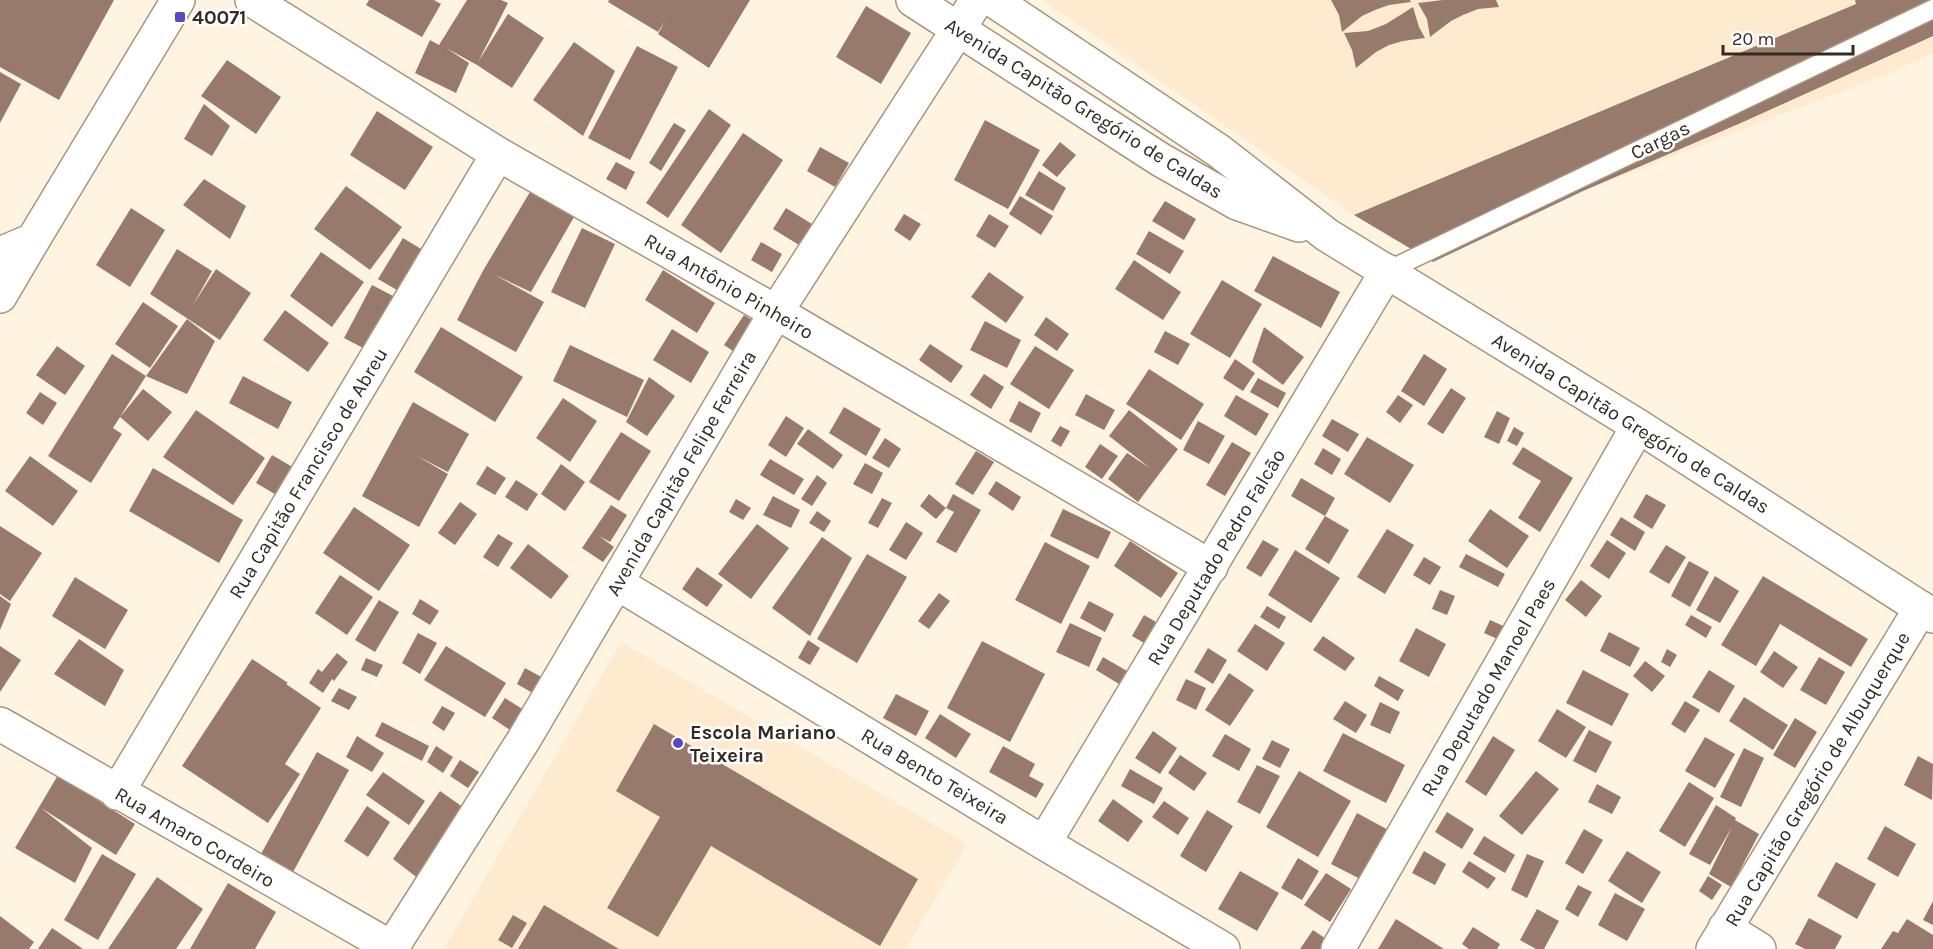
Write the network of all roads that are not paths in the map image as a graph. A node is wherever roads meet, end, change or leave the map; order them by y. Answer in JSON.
{"nodes":[{"id":1,"x":178,"y":0,"type":"edge"},
{"id":2,"x":252,"y":0,"type":"edge"},
{"id":3,"x":913,"y":0,"type":"edge"},
{"id":4,"x":976,"y":0,"type":"edge"},
{"id":5,"x":993,"y":0,"type":"edge"},
{"id":6,"x":1933,"y":9,"type":"edge"},
{"id":7,"x":958,"y":29,"type":"junction"},
{"id":8,"x":498,"y":154,"type":"junction"},
{"id":9,"x":1327,"y":235,"type":"junction"},
{"id":10,"x":33,"y":240,"type":"junction"},
{"id":11,"x":0,"y":254,"type":"edge"},
{"id":12,"x":1387,"y":271,"type":"junction"},
{"id":13,"x":0,"y":296,"type":"edge"},
{"id":14,"x":776,"y":312,"type":"junction"},
{"id":15,"x":1638,"y":426,"type":"junction"},
{"id":16,"x":1211,"y":567,"type":"junction"},
{"id":17,"x":617,"y":583,"type":"junction"},
{"id":18,"x":1927,"y":612,"type":"edge"},
{"id":19,"x":0,"y":724,"type":"edge"},
{"id":20,"x":117,"y":793,"type":"junction"},
{"id":21,"x":1044,"y":843,"type":"junction"},
{"id":22,"x":1719,"y":939,"type":"edge"},
{"id":23,"x":391,"y":948,"type":"edge"},
{"id":24,"x":1223,"y":949,"type":"edge"},
{"id":25,"x":1338,"y":949,"type":"edge"},
{"id":26,"x":1759,"y":949,"type":"edge"}],
"edges":[{"from":1,"to":10,"type":"street"},
{"from":2,"to":8,"type":"street","name":"Rua Antônio Pinheiro"},
{"from":3,"to":7,"type":"street","name":"Avenida Capitão Gregório de Caldas"},
{"from":4,"to":7,"type":"street","name":"Avenida Capitão Felipe Ferreira"},
{"from":5,"to":9,"type":"street","name":"Avenida Capitão Gregório de Caldas"},
{"from":6,"to":12,"type":"lane","name":"Cargas"},
{"from":7,"to":9,"type":"street","name":"Avenida Capitão Gregório de Caldas"},
{"from":7,"to":14,"type":"street","name":"Avenida Capitão Felipe Ferreira"},
{"from":8,"to":14,"type":"street","name":"Rua Antônio Pinheiro"},
{"from":8,"to":20,"type":"street","name":"Rua Capitão Francisco de Abreu"},
{"from":9,"to":12,"type":"street","name":"Avenida Capitão Gregório de Caldas"},
{"from":10,"to":11,"type":"street"},
{"from":10,"to":13,"type":"street"},
{"from":12,"to":15,"type":"street","name":"Avenida Capitão Gregório de Caldas"},
{"from":12,"to":16,"type":"street","name":"Rua Deputado Pedro Falcão"},
{"from":14,"to":16,"type":"street","name":"Rua Antônio Pinheiro"},
{"from":14,"to":17,"type":"street","name":"Avenida Capitão Felipe Ferreira"},
{"from":15,"to":18,"type":"street","name":"Avenida Capitão Gregório de Caldas"},
{"from":15,"to":25,"type":"street","name":"Rua Deputado Manoel Paes"},
{"from":16,"to":21,"type":"street","name":"Rua Deputado Pedro Falcão"},
{"from":17,"to":21,"type":"street","name":"Rua Bento Teixeira"},
{"from":17,"to":23,"type":"street","name":"Avenida Capitão Felipe Ferreira"},
{"from":18,"to":22,"type":"street","name":"Rua Capitão Gregório de Albuquerque"},
{"from":19,"to":20,"type":"street","name":"Rua Amaro Cordeiro"},
{"from":20,"to":23,"type":"street","name":"Rua Amaro Cordeiro"},
{"from":21,"to":24,"type":"street","name":"Rua Bento Teixeira"},
{"from":22,"to":26,"type":"street"}]}
